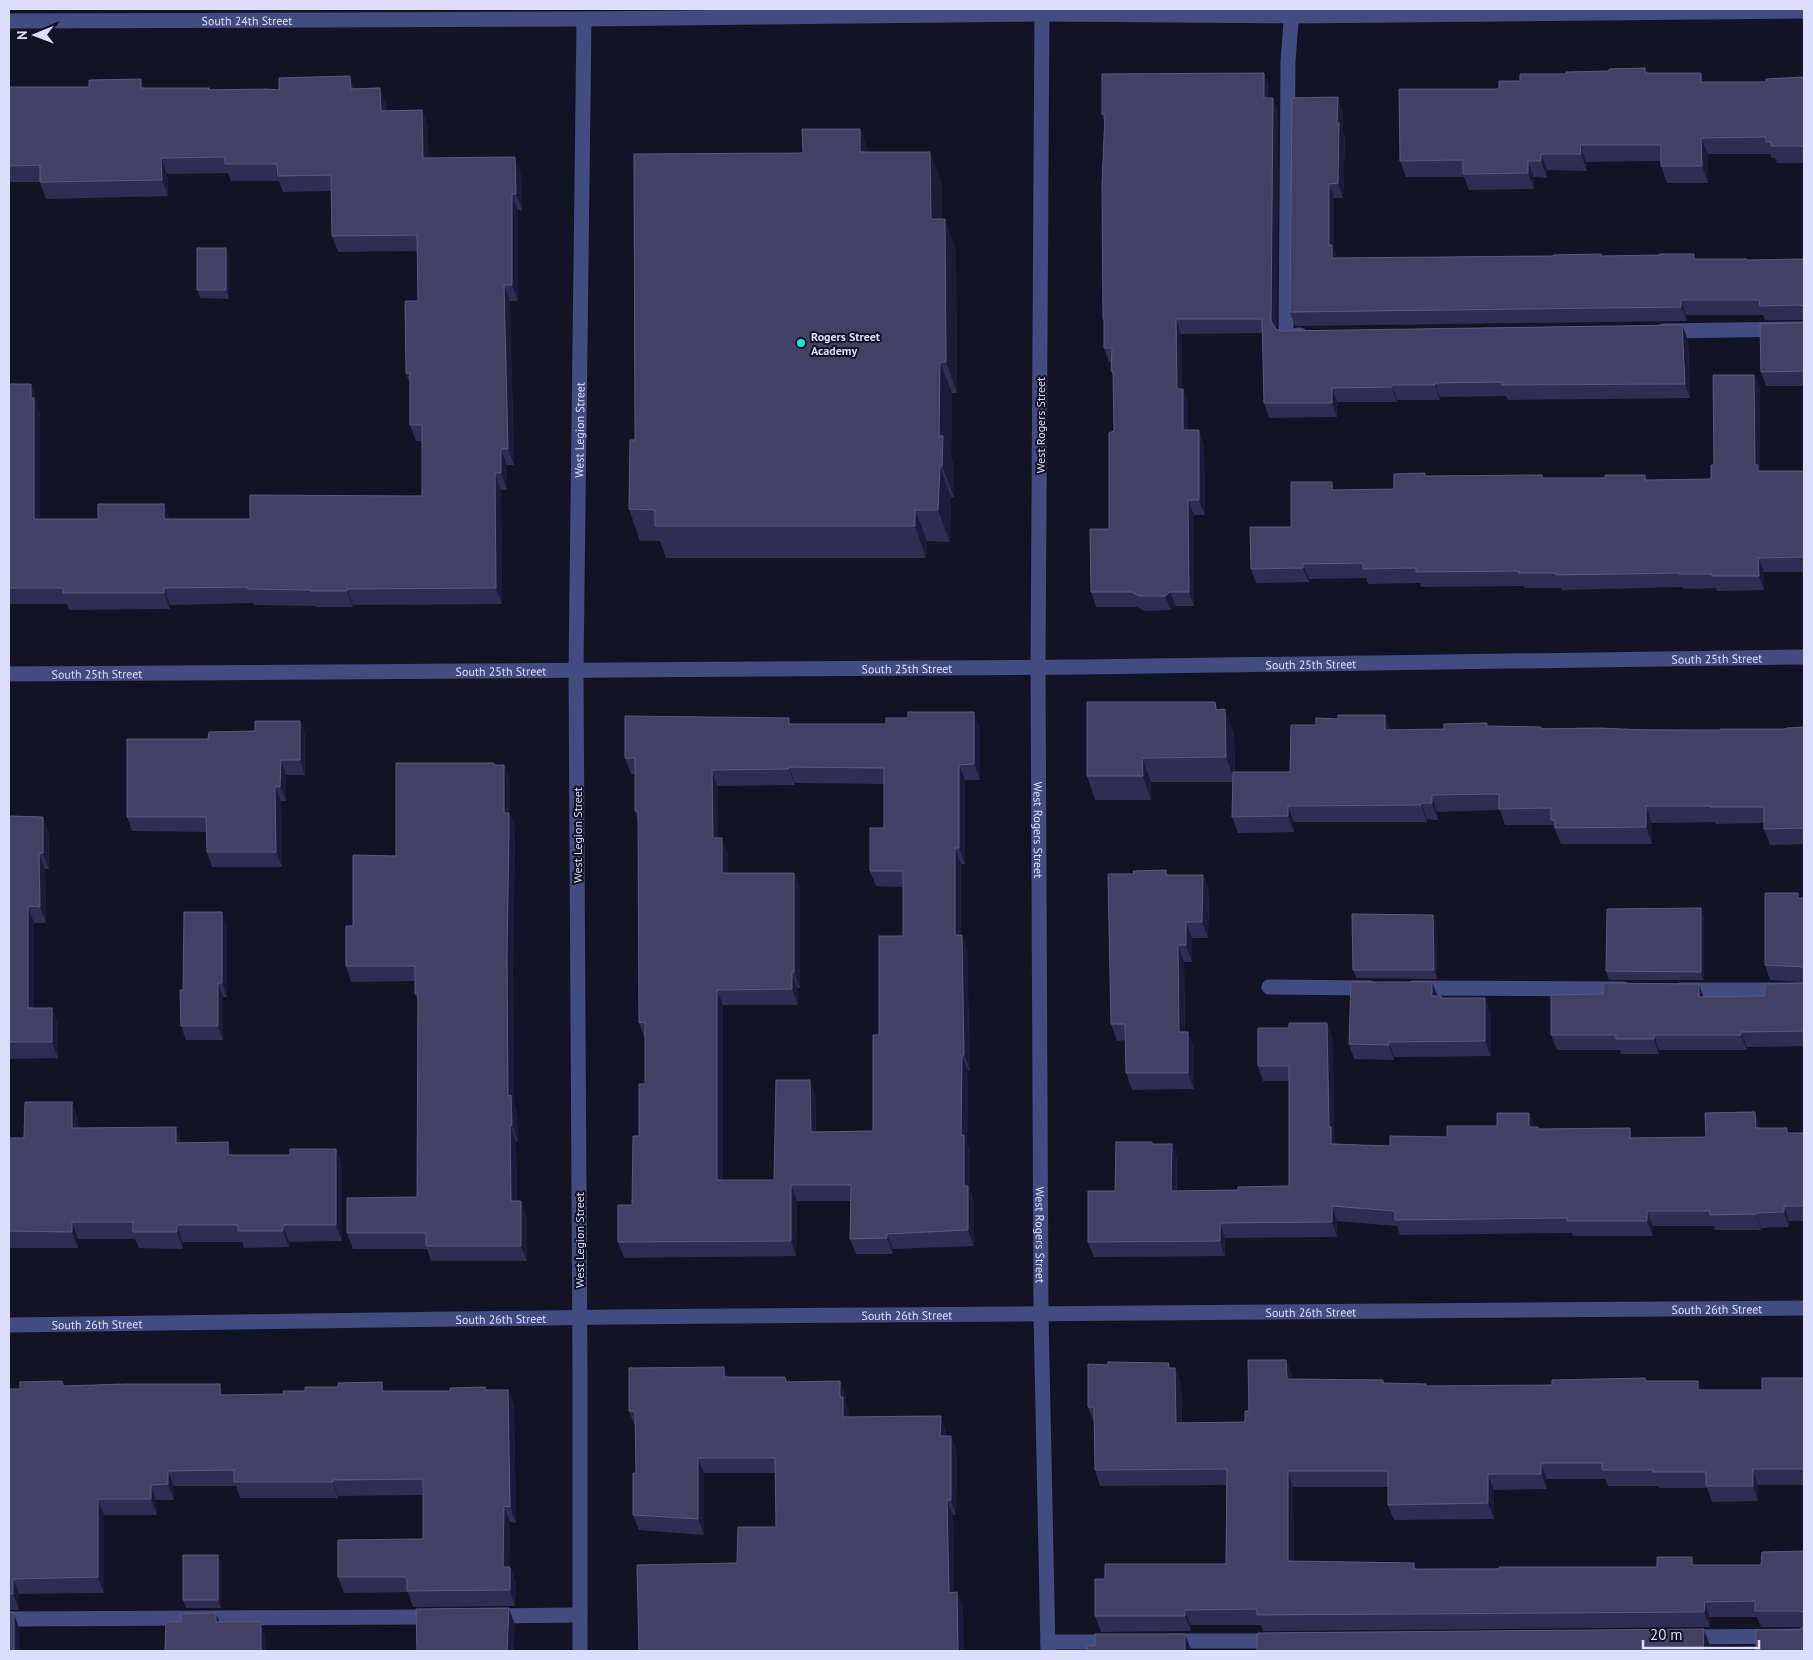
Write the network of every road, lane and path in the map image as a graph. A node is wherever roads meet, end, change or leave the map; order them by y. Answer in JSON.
{"nodes":[{"id":1,"x":1042,"y":11,"type":"edge"},
{"id":2,"x":1533,"y":11,"type":"edge"},
{"id":3,"x":1804,"y":11,"type":"edge"},
{"id":4,"x":1292,"y":12,"type":"edge"},
{"id":5,"x":766,"y":13,"type":"edge"},
{"id":6,"x":584,"y":19,"type":"junction"},
{"id":7,"x":9,"y":21,"type":"edge"},
{"id":8,"x":1804,"y":329,"type":"edge"},
{"id":9,"x":1645,"y":331,"type":"edge"},
{"id":10,"x":1316,"y":335,"type":"edge"},
{"id":11,"x":1804,"y":657,"type":"edge"},
{"id":12,"x":1038,"y":667,"type":"junction"},
{"id":13,"x":576,"y":670,"type":"junction"},
{"id":14,"x":9,"y":674,"type":"edge"},
{"id":15,"x":1269,"y":987,"type":"dead end"},
{"id":16,"x":1636,"y":989,"type":"edge"},
{"id":17,"x":1666,"y":990,"type":"edge"},
{"id":18,"x":1804,"y":990,"type":"edge"},
{"id":19,"x":1804,"y":1308,"type":"edge"},
{"id":20,"x":1041,"y":1314,"type":"junction"},
{"id":21,"x":580,"y":1317,"type":"junction"},
{"id":22,"x":9,"y":1325,"type":"edge"},
{"id":23,"x":580,"y":1615,"type":"junction"},
{"id":24,"x":449,"y":1616,"type":"edge"},
{"id":25,"x":479,"y":1616,"type":"edge"},
{"id":26,"x":9,"y":1619,"type":"edge"},
{"id":27,"x":1804,"y":1636,"type":"edge"},
{"id":28,"x":1675,"y":1637,"type":"edge"},
{"id":29,"x":1288,"y":1640,"type":"edge"},
{"id":30,"x":1130,"y":1642,"type":"edge"},
{"id":31,"x":1149,"y":1642,"type":"edge"},
{"id":32,"x":1048,"y":1647,"type":"edge"},
{"id":33,"x":580,"y":1651,"type":"edge"}],
"edges":[{"from":1,"to":4,"type":"street","name":"South 24th Street"},
{"from":1,"to":5,"type":"street","name":"South 24th Street"},
{"from":1,"to":12,"type":"street","name":"West Rogers Street"},
{"from":2,"to":3,"type":"street","name":"South 24th Street"},
{"from":2,"to":4,"type":"street","name":"South 24th Street"},
{"from":4,"to":10,"type":"street"},
{"from":5,"to":6,"type":"street","name":"South 24th Street"},
{"from":6,"to":7,"type":"street","name":"South 24th Street"},
{"from":6,"to":13,"type":"street","name":"West Legion Street"},
{"from":8,"to":9,"type":"street"},
{"from":11,"to":12,"type":"street","name":"South 25th Street"},
{"from":12,"to":13,"type":"street","name":"South 25th Street"},
{"from":12,"to":20,"type":"street","name":"West Rogers Street"},
{"from":13,"to":14,"type":"street","name":"South 25th Street"},
{"from":13,"to":21,"type":"street","name":"West Legion Street"},
{"from":15,"to":16,"type":"street"},
{"from":17,"to":18,"type":"street"},
{"from":19,"to":20,"type":"street","name":"South 26th Street"},
{"from":20,"to":21,"type":"street","name":"South 26th Street"},
{"from":20,"to":32,"type":"street","name":"West Rogers Street"},
{"from":21,"to":22,"type":"street","name":"South 26th Street"},
{"from":21,"to":23,"type":"street","name":"West Legion Street"},
{"from":23,"to":25,"type":"street"},
{"from":23,"to":33,"type":"street","name":"West Legion Street"},
{"from":24,"to":26,"type":"street"},
{"from":27,"to":28,"type":"street"},
{"from":29,"to":31,"type":"street"},
{"from":30,"to":32,"type":"street"}]}
